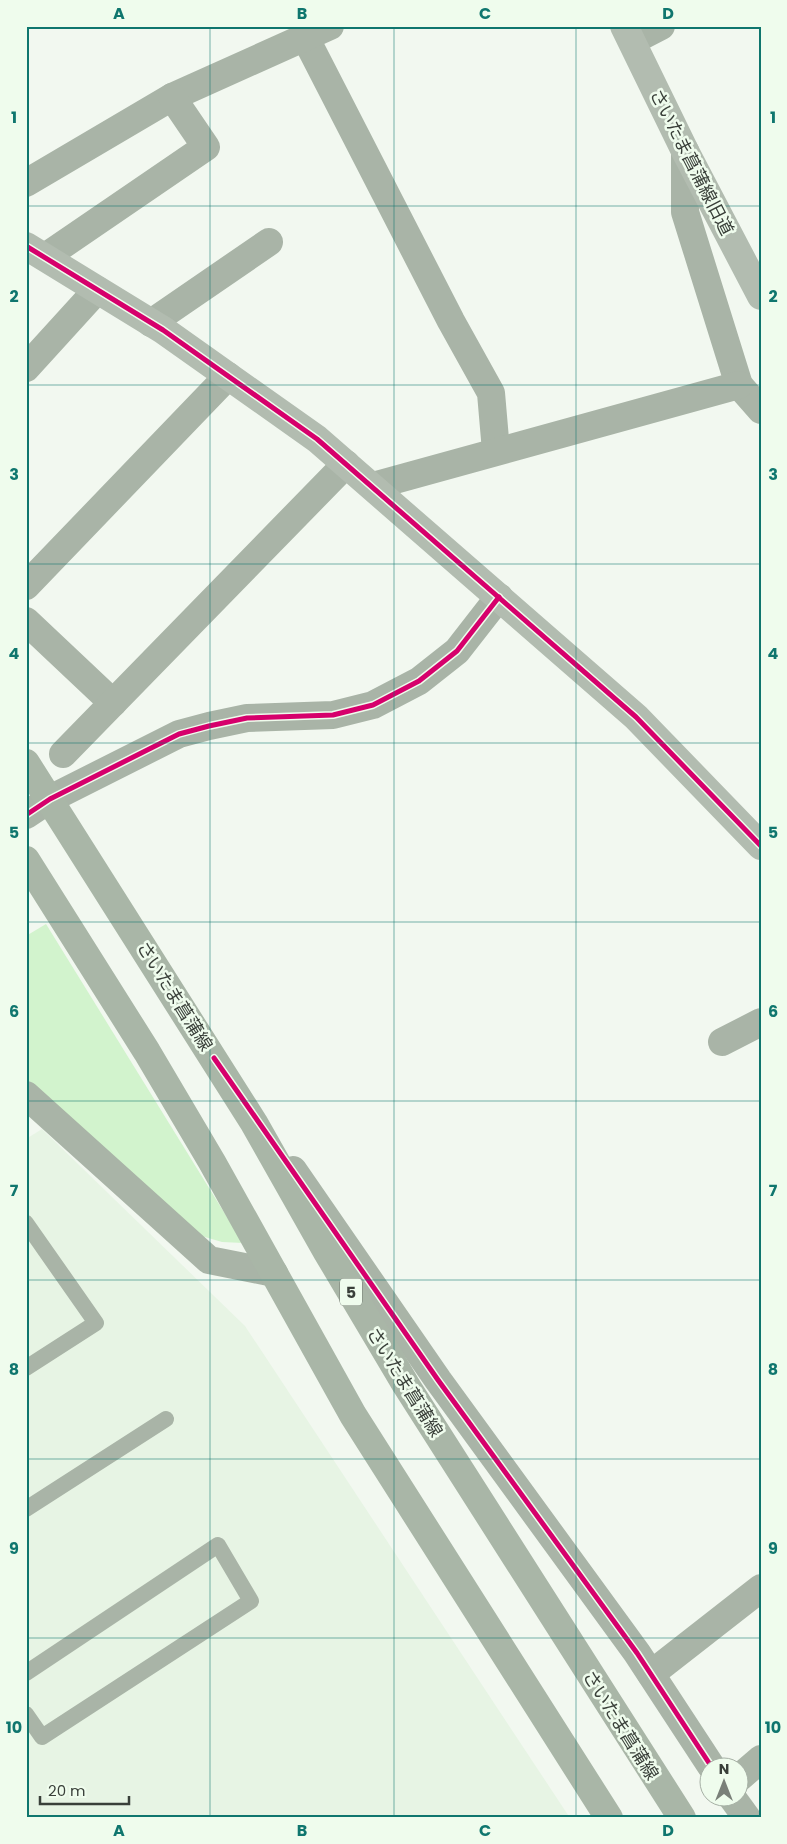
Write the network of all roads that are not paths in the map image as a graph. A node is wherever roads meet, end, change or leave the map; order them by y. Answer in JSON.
{"nodes":[{"id":1,"x":330,"y":26,"type":"edge"},
{"id":2,"x":661,"y":26,"type":"edge"},
{"id":3,"x":628,"y":34,"type":"edge"},
{"id":4,"x":305,"y":37,"type":"junction"},
{"id":5,"x":172,"y":97,"type":"junction"},
{"id":6,"x":685,"y":151,"type":"junction"},
{"id":7,"x":26,"y":183,"type":"edge"},
{"id":8,"x":269,"y":242,"type":"dead end"},
{"id":9,"x":35,"y":252,"type":"edge"},
{"id":10,"x":758,"y":286,"type":"edge"},
{"id":11,"x":97,"y":290,"type":"junction"},
{"id":12,"x":151,"y":323,"type":"junction"},
{"id":13,"x":26,"y":368,"type":"edge"},
{"id":14,"x":228,"y":376,"type":"junction"},
{"id":15,"x":739,"y":385,"type":"junction"},
{"id":16,"x":761,"y":410,"type":"edge"},
{"id":17,"x":496,"y":451,"type":"junction"},
{"id":18,"x":346,"y":464,"type":"junction"},
{"id":19,"x":373,"y":486,"type":"junction"},
{"id":20,"x":26,"y":586,"type":"edge"},
{"id":21,"x":499,"y":597,"type":"junction"},
{"id":22,"x":26,"y":621,"type":"edge"},
{"id":23,"x":113,"y":703,"type":"junction"},
{"id":24,"x":63,"y":754,"type":"dead end"},
{"id":25,"x":26,"y":763,"type":"edge"},
{"id":26,"x":50,"y":799,"type":"junction"},
{"id":27,"x":26,"y":815,"type":"edge"},
{"id":28,"x":761,"y":846,"type":"edge"},
{"id":29,"x":26,"y":860,"type":"edge"},
{"id":30,"x":761,"y":1022,"type":"edge"},
{"id":31,"x":722,"y":1042,"type":"dead end"},
{"id":32,"x":214,"y":1058,"type":"junction"},
{"id":33,"x":26,"y":1095,"type":"edge"},
{"id":34,"x":26,"y":1224,"type":"edge"},
{"id":35,"x":274,"y":1273,"type":"junction"},
{"id":36,"x":26,"y":1368,"type":"edge"},
{"id":37,"x":166,"y":1419,"type":"dead end"},
{"id":38,"x":26,"y":1509,"type":"edge"},
{"id":39,"x":761,"y":1588,"type":"edge"},
{"id":40,"x":26,"y":1673,"type":"edge"},
{"id":41,"x":651,"y":1674,"type":"junction"},
{"id":42,"x":26,"y":1714,"type":"edge"},
{"id":43,"x":704,"y":1756,"type":"edge"},
{"id":44,"x":761,"y":1759,"type":"edge"},
{"id":45,"x":750,"y":1768,"type":"edge"},
{"id":46,"x":739,"y":1806,"type":"edge"},
{"id":47,"x":610,"y":1818,"type":"edge"},
{"id":48,"x":682,"y":1818,"type":"edge"},
{"id":49,"x":747,"y":1818,"type":"edge"}],
"edges":[{"from":1,"to":4,"type":"street"},
{"from":2,"to":3,"type":"street"},
{"from":3,"to":6,"type":"street","name":"さいたま菖蒲線旧道"},
{"from":4,"to":5,"type":"street"},
{"from":4,"to":17,"type":"street"},
{"from":5,"to":7,"type":"street"},
{"from":5,"to":9,"type":"street"},
{"from":6,"to":10,"type":"street","name":"さいたま菖蒲線旧道"},
{"from":6,"to":15,"type":"street"},
{"from":8,"to":12,"type":"street"},
{"from":9,"to":11,"type":"street"},
{"from":11,"to":12,"type":"street"},
{"from":11,"to":13,"type":"street"},
{"from":12,"to":14,"type":"street"},
{"from":14,"to":18,"type":"street"},
{"from":14,"to":20,"type":"street"},
{"from":15,"to":16,"type":"street"},
{"from":15,"to":17,"type":"street"},
{"from":17,"to":19,"type":"street"},
{"from":18,"to":19,"type":"street"},
{"from":18,"to":23,"type":"street"},
{"from":19,"to":21,"type":"street"},
{"from":21,"to":26,"type":"street"},
{"from":21,"to":28,"type":"street"},
{"from":22,"to":23,"type":"street"},
{"from":23,"to":24,"type":"street"},
{"from":25,"to":26,"type":"main road","name":"さいたま菖蒲線","number":"5"},
{"from":26,"to":27,"type":"street"},
{"from":26,"to":32,"type":"main road","name":"さいたま菖蒲線","number":"5"},
{"from":29,"to":35,"type":"main road"},
{"from":30,"to":31,"type":"street"},
{"from":32,"to":41,"type":"street"},
{"from":32,"to":48,"type":"main road","name":"さいたま菖蒲線","number":"5"},
{"from":33,"to":35,"type":"street"},
{"from":34,"to":36,"type":"lane"},
{"from":35,"to":47,"type":"main road"},
{"from":37,"to":38,"type":"lane"},
{"from":39,"to":41,"type":"street"},
{"from":40,"to":42,"type":"lane"},
{"from":41,"to":43,"type":"street"},
{"from":44,"to":45,"type":"street"},
{"from":46,"to":49,"type":"street"}]}
